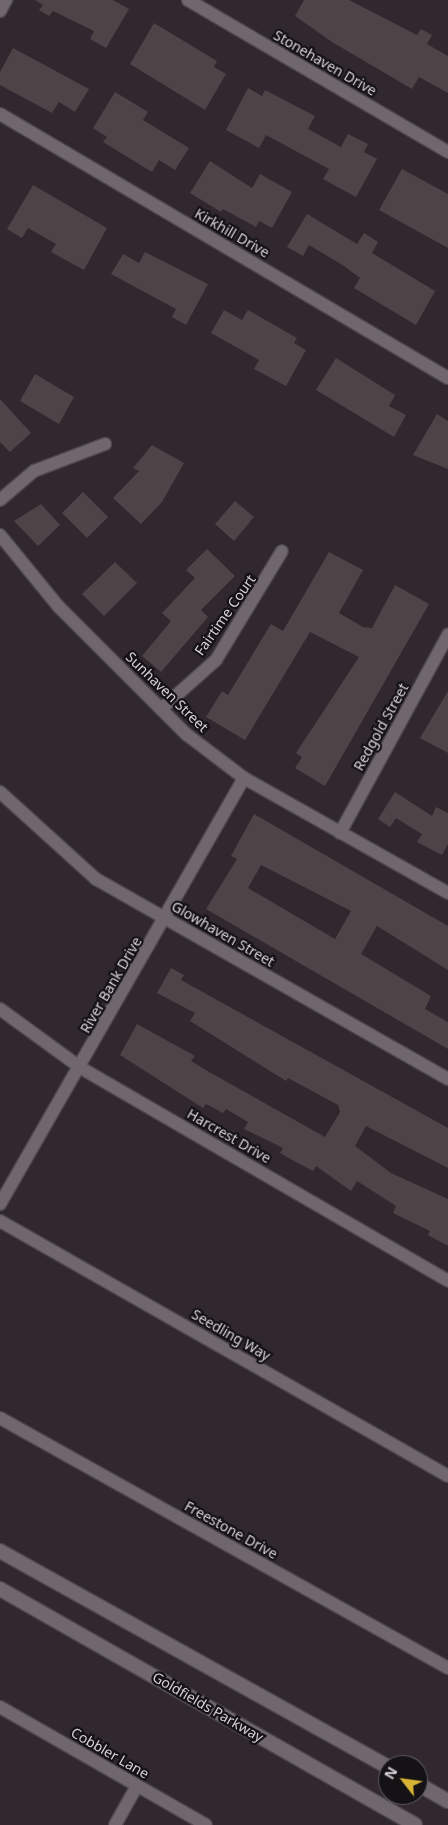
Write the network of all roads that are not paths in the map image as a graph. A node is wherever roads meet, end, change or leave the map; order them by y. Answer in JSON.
{"nodes":[{"id":1,"x":6,"y":0,"type":"edge"},
{"id":2,"x":188,"y":0,"type":"edge"},
{"id":3,"x":0,"y":11,"type":"edge"},
{"id":4,"x":0,"y":114,"type":"edge"},
{"id":5,"x":448,"y":152,"type":"edge"},
{"id":6,"x":448,"y":378,"type":"edge"},
{"id":7,"x":105,"y":444,"type":"dead end"},
{"id":8,"x":0,"y":500,"type":"edge"},
{"id":9,"x":0,"y":535,"type":"edge"},
{"id":10,"x":282,"y":551,"type":"dead end"},
{"id":11,"x":448,"y":635,"type":"edge"},
{"id":12,"x":161,"y":710,"type":"junction"},
{"id":13,"x":244,"y":778,"type":"junction"},
{"id":14,"x":0,"y":792,"type":"edge"},
{"id":15,"x":340,"y":832,"type":"junction"},
{"id":16,"x":448,"y":893,"type":"edge"},
{"id":17,"x":166,"y":919,"type":"junction"},
{"id":18,"x":0,"y":1008,"type":"edge"},
{"id":19,"x":81,"y":1068,"type":"junction"},
{"id":20,"x":448,"y":1079,"type":"edge"},
{"id":21,"x":0,"y":1204,"type":"edge"},
{"id":22,"x":0,"y":1221,"type":"edge"},
{"id":23,"x":448,"y":1281,"type":"edge"},
{"id":24,"x":0,"y":1418,"type":"edge"},
{"id":25,"x":448,"y":1476,"type":"edge"},
{"id":26,"x":0,"y":1551,"type":"edge"},
{"id":27,"x":0,"y":1589,"type":"edge"},
{"id":28,"x":448,"y":1668,"type":"edge"},
{"id":29,"x":0,"y":1707,"type":"edge"},
{"id":30,"x":378,"y":1761,"type":"edge"},
{"id":31,"x":137,"y":1786,"type":"junction"},
{"id":32,"x":428,"y":1790,"type":"edge"},
{"id":33,"x":448,"y":1801,"type":"edge"},
{"id":34,"x":115,"y":1825,"type":"edge"},
{"id":35,"x":206,"y":1825,"type":"edge"},
{"id":36,"x":415,"y":1825,"type":"edge"}],
"edges":[{"from":1,"to":3,"type":"street"},
{"from":2,"to":5,"type":"street","name":"Stonehaven Drive"},
{"from":4,"to":6,"type":"street","name":"Kirkhill Drive"},
{"from":7,"to":8,"type":"street"},
{"from":9,"to":12,"type":"street","name":"Sunhaven Street"},
{"from":10,"to":12,"type":"street","name":"Fairtime Court"},
{"from":11,"to":15,"type":"street","name":"Redgold Street"},
{"from":12,"to":13,"type":"street","name":"Sunhaven Street"},
{"from":13,"to":15,"type":"street","name":"Sunhaven Street"},
{"from":13,"to":17,"type":"street","name":"River Bank Drive"},
{"from":14,"to":17,"type":"street","name":"Glowhaven Street"},
{"from":15,"to":16,"type":"street","name":"Sunhaven Street"},
{"from":17,"to":19,"type":"street","name":"River Bank Drive"},
{"from":17,"to":20,"type":"street","name":"Glowhaven Street"},
{"from":18,"to":19,"type":"street","name":"Harcrest Drive"},
{"from":19,"to":21,"type":"street","name":"River Bank Drive"},
{"from":19,"to":23,"type":"street","name":"Harcrest Drive"},
{"from":22,"to":25,"type":"street","name":"Seedling Way"},
{"from":24,"to":28,"type":"street","name":"Freestone Drive"},
{"from":26,"to":30,"type":"main road"},
{"from":27,"to":36,"type":"main road","name":"Goldfields Parkway"},
{"from":29,"to":31,"type":"street","name":"Cobbler Lane"},
{"from":31,"to":34,"type":"street"},
{"from":31,"to":35,"type":"street","name":"Cobbler Lane"},
{"from":32,"to":33,"type":"main road"}]}
